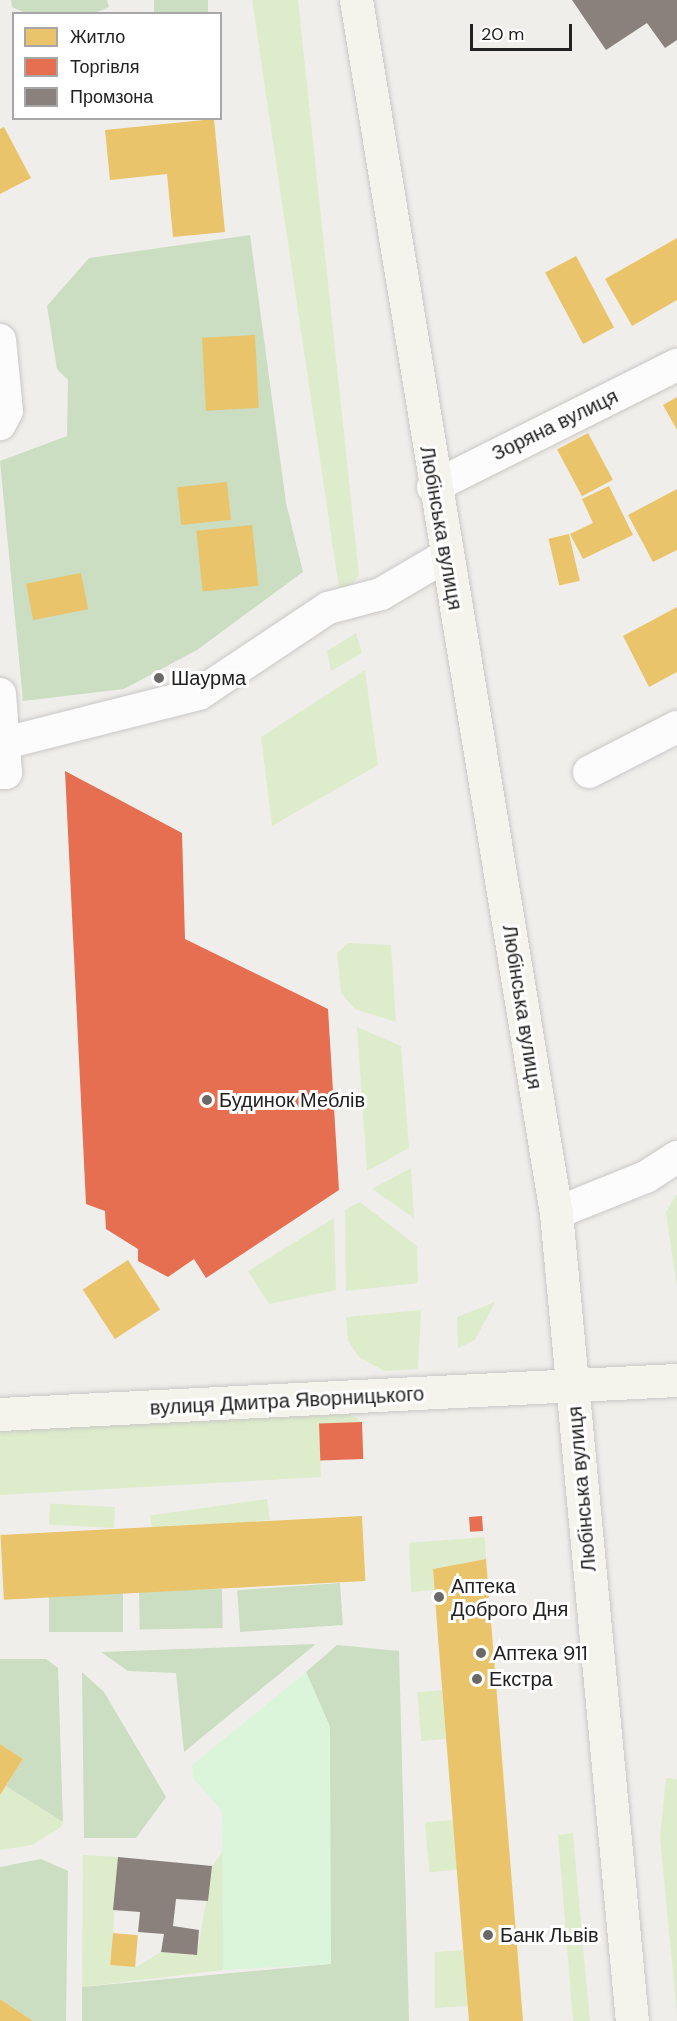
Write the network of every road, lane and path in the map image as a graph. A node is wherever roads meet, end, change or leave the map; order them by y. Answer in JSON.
{"nodes":[{"id":1,"x":356,"y":0,"type":"edge"},
{"id":2,"x":0,"y":340,"type":"edge"},
{"id":3,"x":677,"y":365,"type":"edge"},
{"id":4,"x":0,"y":424,"type":"edge"},
{"id":5,"x":433,"y":487,"type":"junction"},
{"id":6,"x":447,"y":555,"type":"junction"},
{"id":7,"x":0,"y":694,"type":"edge"},
{"id":8,"x":677,"y":727,"type":"edge"},
{"id":9,"x":5,"y":742,"type":"junction"},
{"id":10,"x":589,"y":772,"type":"dead end"},
{"id":11,"x":0,"y":773,"type":"edge"},
{"id":12,"x":677,"y":1157,"type":"edge"},
{"id":13,"x":556,"y":1213,"type":"junction"},
{"id":14,"x":677,"y":1380,"type":"edge"},
{"id":15,"x":573,"y":1386,"type":"junction"},
{"id":16,"x":0,"y":1414,"type":"edge"},
{"id":17,"x":632,"y":2021,"type":"edge"}],
"edges":[{"from":1,"to":5,"type":"main road","name":"Любінська вулиця"},
{"from":2,"to":4,"type":"street"},
{"from":3,"to":5,"type":"street","name":"Зоряна вулиця"},
{"from":5,"to":6,"type":"main road","name":"Любінська вулиця"},
{"from":6,"to":9,"type":"street"},
{"from":6,"to":13,"type":"main road","name":"Любінська вулиця"},
{"from":7,"to":9,"type":"street"},
{"from":8,"to":10,"type":"street"},
{"from":9,"to":11,"type":"street"},
{"from":12,"to":13,"type":"street"},
{"from":13,"to":15,"type":"main road","name":"Любінська вулиця"},
{"from":14,"to":15,"type":"main road","name":"вулиця Дмитра Яворницького"},
{"from":15,"to":16,"type":"main road","name":"вулиця Дмитра Яворницького"},
{"from":15,"to":17,"type":"main road","name":"Любінська вулиця"}]}
